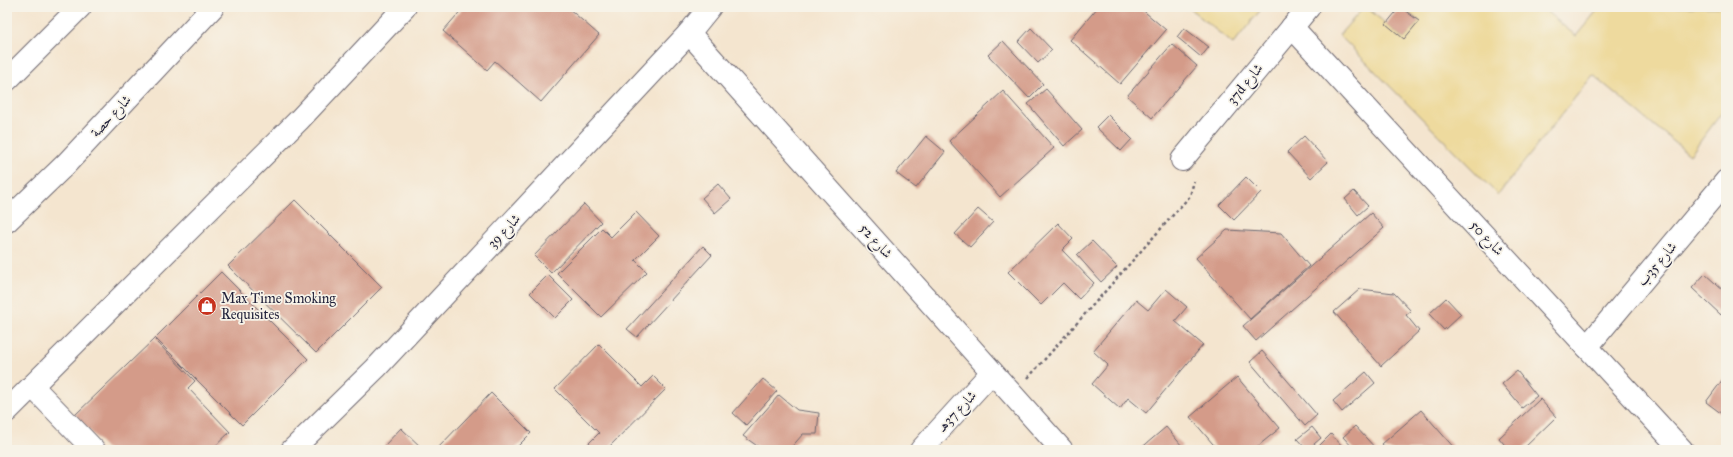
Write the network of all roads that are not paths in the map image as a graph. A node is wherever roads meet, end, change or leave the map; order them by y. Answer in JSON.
{"nodes":[{"id":1,"x":80,"y":7,"type":"edge"},
{"id":2,"x":213,"y":7,"type":"edge"},
{"id":3,"x":405,"y":7,"type":"edge"},
{"id":4,"x":710,"y":7,"type":"edge"},
{"id":5,"x":1309,"y":7,"type":"edge"},
{"id":6,"x":1292,"y":27,"type":"junction"},
{"id":7,"x":689,"y":33,"type":"junction"},
{"id":8,"x":7,"y":80,"type":"edge"},
{"id":9,"x":1185,"y":157,"type":"road end"},
{"id":10,"x":1726,"y":181,"type":"edge"},
{"id":11,"x":7,"y":221,"type":"edge"},
{"id":12,"x":1587,"y":347,"type":"junction"},
{"id":13,"x":992,"y":372,"type":"junction"},
{"id":14,"x":33,"y":387,"type":"junction"},
{"id":15,"x":7,"y":411,"type":"edge"},
{"id":16,"x":94,"y":450,"type":"edge"},
{"id":17,"x":292,"y":450,"type":"edge"},
{"id":18,"x":921,"y":450,"type":"edge"},
{"id":19,"x":1062,"y":450,"type":"edge"},
{"id":20,"x":1682,"y":450,"type":"edge"}],
"edges":[{"from":1,"to":8,"type":"street"},
{"from":2,"to":11,"type":"street","name":"شارع حصة"},
{"from":3,"to":14,"type":"street"},
{"from":4,"to":7,"type":"street","name":"شارع 39"},
{"from":5,"to":6,"type":"street","name":"37d شارع"},
{"from":6,"to":9,"type":"street","name":"37d شارع"},
{"from":6,"to":12,"type":"street","name":"شارع 50"},
{"from":7,"to":13,"type":"street","name":"شارع 52"},
{"from":7,"to":17,"type":"street","name":"شارع 39"},
{"from":10,"to":12,"type":"street","name":"شارع 35ب"},
{"from":12,"to":20,"type":"street","name":"شارع 50"},
{"from":13,"to":18,"type":"street","name":"شارع 37هـ"},
{"from":13,"to":19,"type":"street","name":"شارع 52"},
{"from":14,"to":15,"type":"street"},
{"from":14,"to":16,"type":"street"}]}
